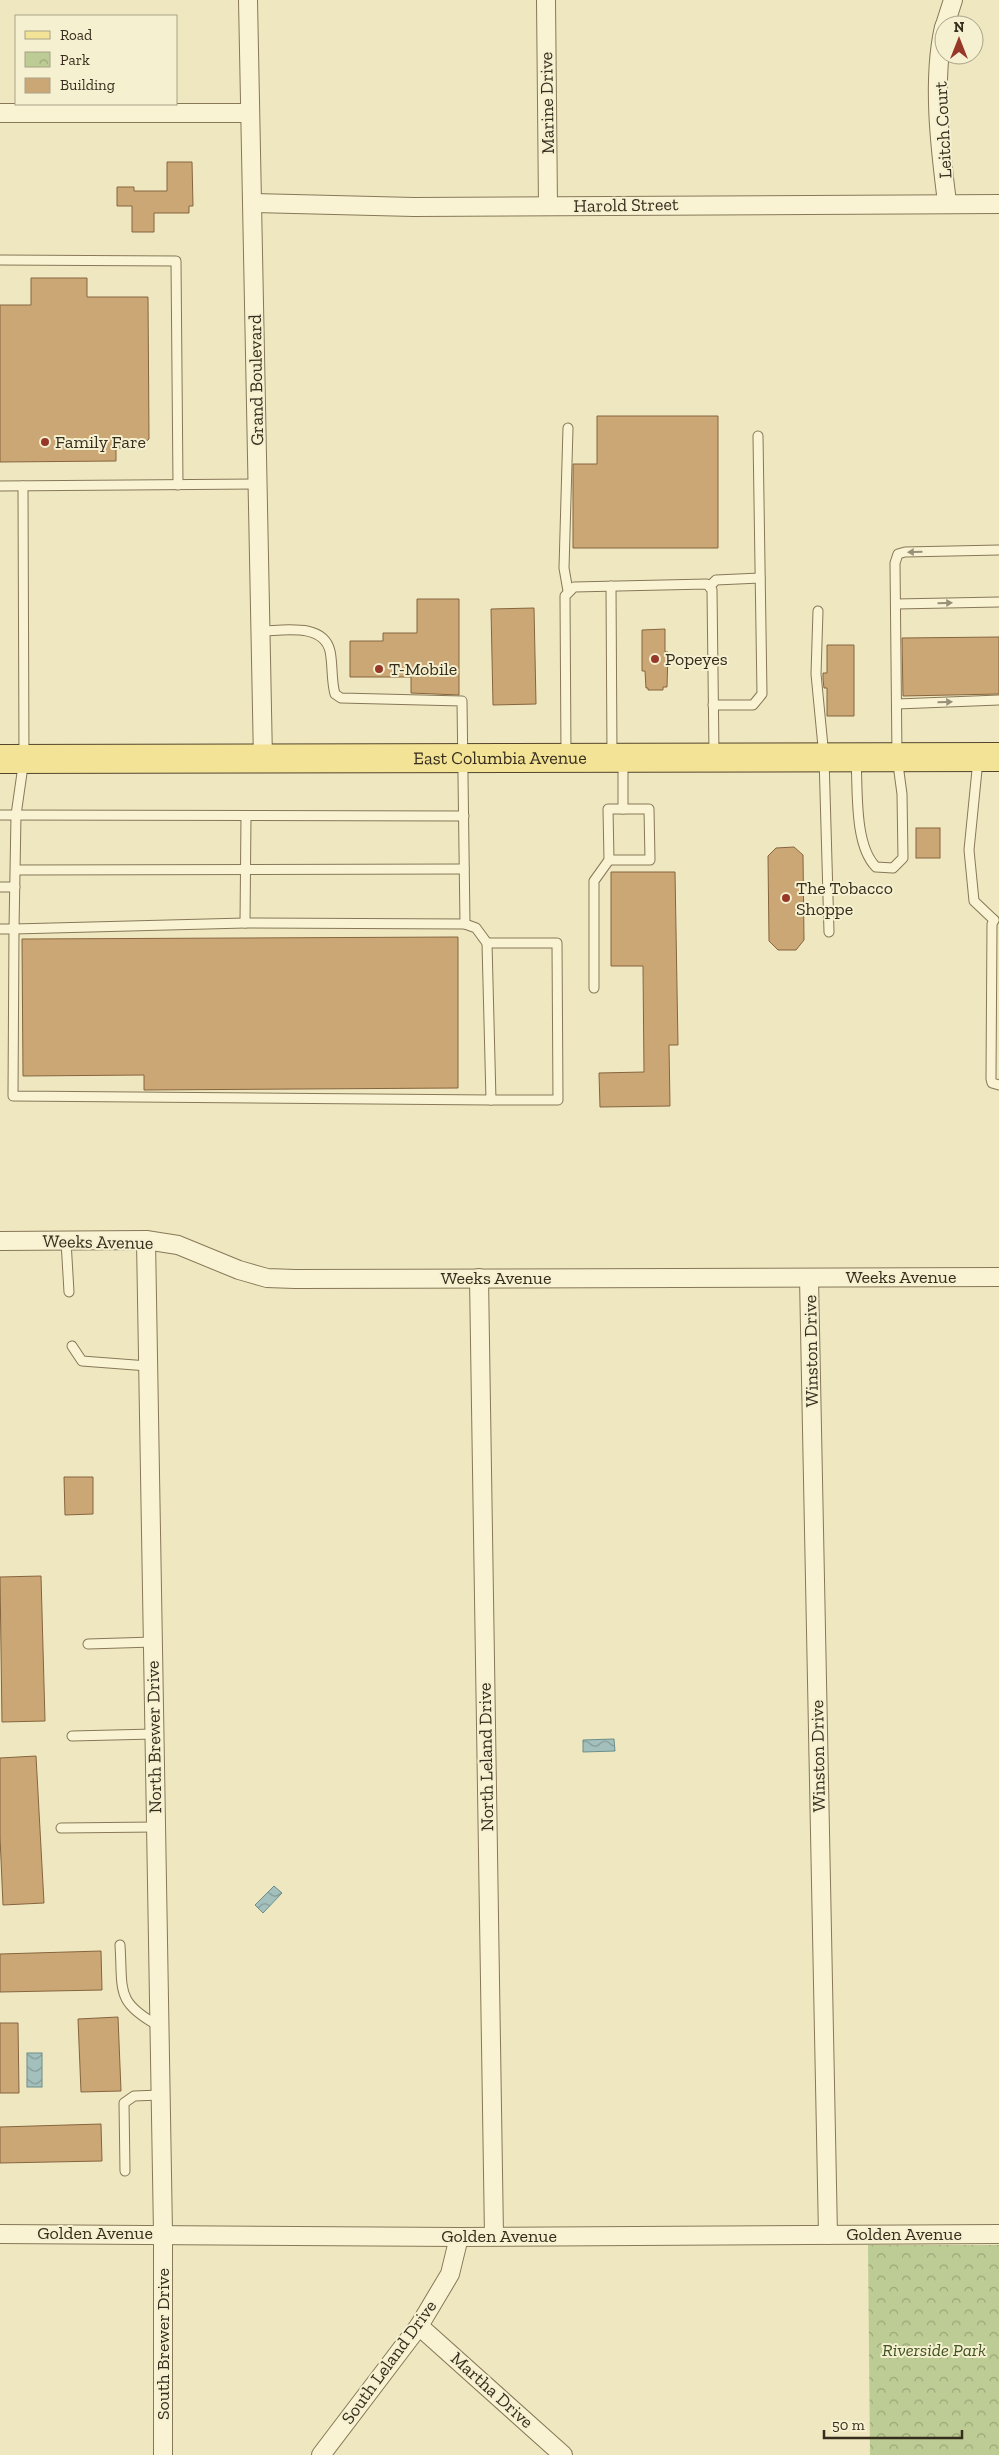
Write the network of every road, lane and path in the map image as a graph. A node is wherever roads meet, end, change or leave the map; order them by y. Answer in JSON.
{"nodes":[{"id":1,"x":248,"y":0,"type":"edge"},
{"id":2,"x":546,"y":0,"type":"edge"},
{"id":3,"x":953,"y":0,"type":"edge"},
{"id":4,"x":948,"y":15,"type":"edge"},
{"id":5,"x":940,"y":65,"type":"edge"},
{"id":6,"x":0,"y":113,"type":"edge"},
{"id":7,"x":250,"y":113,"type":"junction"},
{"id":8,"x":947,"y":202,"type":"junction"},
{"id":9,"x":253,"y":203,"type":"junction"},
{"id":10,"x":999,"y":204,"type":"edge"},
{"id":11,"x":548,"y":206,"type":"junction"},
{"id":12,"x":0,"y":260,"type":"edge"},
{"id":13,"x":568,"y":428,"type":"dead end"},
{"id":14,"x":758,"y":436,"type":"dead end"},
{"id":15,"x":258,"y":484,"type":"junction"},
{"id":16,"x":178,"y":485,"type":"junction"},
{"id":17,"x":0,"y":486,"type":"edge"},
{"id":18,"x":23,"y":486,"type":"junction"},
{"id":19,"x":999,"y":550,"type":"edge"},
{"id":20,"x":760,"y":578,"type":"junction"},
{"id":21,"x":611,"y":586,"type":"junction"},
{"id":22,"x":710,"y":586,"type":"junction"},
{"id":23,"x":568,"y":591,"type":"junction"},
{"id":24,"x":999,"y":602,"type":"edge"},
{"id":25,"x":896,"y":604,"type":"junction"},
{"id":26,"x":818,"y":611,"type":"dead end"},
{"id":27,"x":260,"y":631,"type":"junction"},
{"id":28,"x":999,"y":700,"type":"edge"},
{"id":29,"x":897,"y":704,"type":"junction"},
{"id":30,"x":713,"y":706,"type":"junction"},
{"id":31,"x":618,"y":757,"type":"junction"},
{"id":32,"x":714,"y":757,"type":"junction"},
{"id":33,"x":824,"y":757,"type":"junction"},
{"id":34,"x":856,"y":757,"type":"junction"},
{"id":35,"x":897,"y":757,"type":"junction"},
{"id":36,"x":989,"y":757,"type":"edge"},
{"id":37,"x":464,"y":758,"type":"junction"},
{"id":38,"x":566,"y":758,"type":"junction"},
{"id":39,"x":12,"y":759,"type":"edge"},
{"id":40,"x":263,"y":760,"type":"junction"},
{"id":41,"x":623,"y":809,"type":"junction"},
{"id":42,"x":0,"y":815,"type":"edge"},
{"id":43,"x":16,"y":815,"type":"junction"},
{"id":44,"x":246,"y":816,"type":"junction"},
{"id":45,"x":464,"y":816,"type":"junction"},
{"id":46,"x":609,"y":860,"type":"junction"},
{"id":47,"x":245,"y":869,"type":"junction"},
{"id":48,"x":464,"y":869,"type":"junction"},
{"id":49,"x":16,"y":870,"type":"junction"},
{"id":50,"x":0,"y":887,"type":"edge"},
{"id":51,"x":15,"y":887,"type":"junction"},
{"id":52,"x":996,"y":919,"type":"edge"},
{"id":53,"x":244,"y":923,"type":"junction"},
{"id":54,"x":465,"y":924,"type":"junction"},
{"id":55,"x":0,"y":929,"type":"edge"},
{"id":56,"x":14,"y":929,"type":"junction"},
{"id":57,"x":829,"y":932,"type":"dead end"},
{"id":58,"x":487,"y":943,"type":"junction"},
{"id":59,"x":594,"y":988,"type":"dead end"},
{"id":60,"x":999,"y":1085,"type":"edge"},
{"id":61,"x":491,"y":1100,"type":"junction"},
{"id":62,"x":146,"y":1240,"type":"junction"},
{"id":63,"x":0,"y":1241,"type":"edge"},
{"id":64,"x":66,"y":1241,"type":"junction"},
{"id":65,"x":999,"y":1277,"type":"edge"},
{"id":66,"x":478,"y":1278,"type":"junction"},
{"id":67,"x":809,"y":1278,"type":"junction"},
{"id":68,"x":69,"y":1292,"type":"dead end"},
{"id":69,"x":72,"y":1346,"type":"dead end"},
{"id":70,"x":148,"y":1366,"type":"junction"},
{"id":71,"x":153,"y":1642,"type":"junction"},
{"id":72,"x":88,"y":1644,"type":"dead end"},
{"id":73,"x":154,"y":1734,"type":"junction"},
{"id":74,"x":72,"y":1736,"type":"dead end"},
{"id":75,"x":156,"y":1827,"type":"junction"},
{"id":76,"x":62,"y":1828,"type":"dead end"},
{"id":77,"x":120,"y":1945,"type":"dead end"},
{"id":78,"x":159,"y":2026,"type":"junction"},
{"id":79,"x":160,"y":2095,"type":"junction"},
{"id":80,"x":125,"y":2171,"type":"dead end"},
{"id":81,"x":163,"y":2233,"type":"junction"},
{"id":82,"x":0,"y":2234,"type":"edge"},
{"id":83,"x":999,"y":2234,"type":"edge"},
{"id":84,"x":828,"y":2235,"type":"junction"},
{"id":85,"x":494,"y":2236,"type":"junction"},
{"id":86,"x":459,"y":2237,"type":"junction"},
{"id":87,"x":419,"y":2326,"type":"junction"},
{"id":88,"x":163,"y":2455,"type":"edge"},
{"id":89,"x":321,"y":2455,"type":"edge"},
{"id":90,"x":563,"y":2455,"type":"edge"}],
"edges":[{"from":1,"to":7,"type":"street","name":"Grand Boulevard"},
{"from":2,"to":11,"type":"street","name":"Marine Drive"},
{"from":3,"to":4,"type":"street","name":"Leitch Court"},
{"from":5,"to":8,"type":"street","name":"Leitch Court"},
{"from":6,"to":7,"type":"street"},
{"from":7,"to":9,"type":"street","name":"Grand Boulevard"},
{"from":8,"to":10,"type":"street","name":"Harold Street"},
{"from":8,"to":11,"type":"street","name":"Harold Street"},
{"from":9,"to":11,"type":"street","name":"Harold Street"},
{"from":9,"to":15,"type":"street","name":"Grand Boulevard"},
{"from":12,"to":16,"type":"lane"},
{"from":13,"to":23,"type":"lane"},
{"from":14,"to":20,"type":"lane"},
{"from":15,"to":16,"type":"lane"},
{"from":15,"to":27,"type":"street","name":"Grand Boulevard"},
{"from":16,"to":18,"type":"lane"},
{"from":17,"to":18,"type":"lane"},
{"from":18,"to":39,"type":"lane"},
{"from":19,"to":25,"type":"lane","one_way":true},
{"from":20,"to":22,"type":"lane"},
{"from":20,"to":30,"type":"lane"},
{"from":21,"to":22,"type":"lane"},
{"from":21,"to":23,"type":"lane"},
{"from":21,"to":31,"type":"lane"},
{"from":22,"to":30,"type":"lane"},
{"from":23,"to":38,"type":"lane"},
{"from":25,"to":24,"type":"lane","one_way":true},
{"from":25,"to":29,"type":"lane"},
{"from":26,"to":33,"type":"lane"},
{"from":27,"to":37,"type":"lane"},
{"from":27,"to":40,"type":"street","name":"Grand Boulevard"},
{"from":29,"to":28,"type":"lane","one_way":true},
{"from":29,"to":35,"type":"lane"},
{"from":30,"to":32,"type":"lane"},
{"from":31,"to":32,"type":"main road","name":"East Columbia Avenue"},
{"from":31,"to":38,"type":"main road","name":"East Columbia Avenue"},
{"from":31,"to":41,"type":"lane"},
{"from":32,"to":33,"type":"main road","name":"East Columbia Avenue"},
{"from":33,"to":34,"type":"main road","name":"East Columbia Avenue"},
{"from":33,"to":57,"type":"lane"},
{"from":34,"to":35,"type":"main road","name":"East Columbia Avenue"},
{"from":34,"to":35,"type":"lane"},
{"from":35,"to":36,"type":"main road","name":"East Columbia Avenue"},
{"from":36,"to":52,"type":"lane"},
{"from":37,"to":38,"type":"main road","name":"East Columbia Avenue"},
{"from":37,"to":40,"type":"main road","name":"East Columbia Avenue"},
{"from":37,"to":45,"type":"lane"},
{"from":39,"to":40,"type":"main road","name":"East Columbia Avenue"},
{"from":39,"to":43,"type":"lane"},
{"from":41,"to":46,"type":"lane"},
{"from":41,"to":46,"type":"lane"},
{"from":42,"to":43,"type":"lane"},
{"from":43,"to":44,"type":"lane"},
{"from":43,"to":49,"type":"lane"},
{"from":44,"to":45,"type":"lane"},
{"from":44,"to":47,"type":"lane"},
{"from":45,"to":48,"type":"lane"},
{"from":46,"to":59,"type":"lane"},
{"from":47,"to":48,"type":"lane"},
{"from":47,"to":49,"type":"lane"},
{"from":47,"to":53,"type":"lane"},
{"from":48,"to":54,"type":"lane"},
{"from":49,"to":51,"type":"lane"},
{"from":50,"to":51,"type":"lane"},
{"from":51,"to":56,"type":"lane"},
{"from":52,"to":60,"type":"lane"},
{"from":53,"to":54,"type":"lane"},
{"from":53,"to":56,"type":"lane"},
{"from":54,"to":58,"type":"lane"},
{"from":55,"to":56,"type":"lane"},
{"from":56,"to":61,"type":"lane"},
{"from":58,"to":61,"type":"lane"},
{"from":58,"to":61,"type":"lane"},
{"from":62,"to":64,"type":"street","name":"Weeks Avenue"},
{"from":62,"to":66,"type":"street","name":"Weeks Avenue"},
{"from":62,"to":70,"type":"street","name":"North Brewer Drive"},
{"from":63,"to":64,"type":"street","name":"Weeks Avenue"},
{"from":64,"to":68,"type":"lane"},
{"from":65,"to":67,"type":"street","name":"Weeks Avenue"},
{"from":66,"to":67,"type":"street","name":"Weeks Avenue"},
{"from":66,"to":85,"type":"street","name":"North Leland Drive"},
{"from":67,"to":84,"type":"street","name":"Winston Drive"},
{"from":69,"to":70,"type":"lane"},
{"from":70,"to":71,"type":"street","name":"North Brewer Drive"},
{"from":71,"to":72,"type":"lane"},
{"from":71,"to":73,"type":"street","name":"North Brewer Drive"},
{"from":73,"to":74,"type":"lane"},
{"from":73,"to":75,"type":"street","name":"North Brewer Drive"},
{"from":75,"to":76,"type":"lane"},
{"from":75,"to":78,"type":"street","name":"North Brewer Drive"},
{"from":77,"to":78,"type":"lane"},
{"from":78,"to":79,"type":"street","name":"North Brewer Drive"},
{"from":79,"to":80,"type":"lane"},
{"from":79,"to":81,"type":"street","name":"North Brewer Drive"},
{"from":81,"to":82,"type":"street","name":"Golden Avenue"},
{"from":81,"to":86,"type":"street","name":"Golden Avenue"},
{"from":81,"to":88,"type":"street","name":"South Brewer Drive"},
{"from":83,"to":84,"type":"street","name":"Golden Avenue"},
{"from":84,"to":85,"type":"street","name":"Golden Avenue"},
{"from":85,"to":86,"type":"street","name":"Golden Avenue"},
{"from":86,"to":87,"type":"street","name":"South Leland Drive"},
{"from":87,"to":89,"type":"street","name":"South Leland Drive"},
{"from":87,"to":90,"type":"street","name":"Martha Drive"}]}
